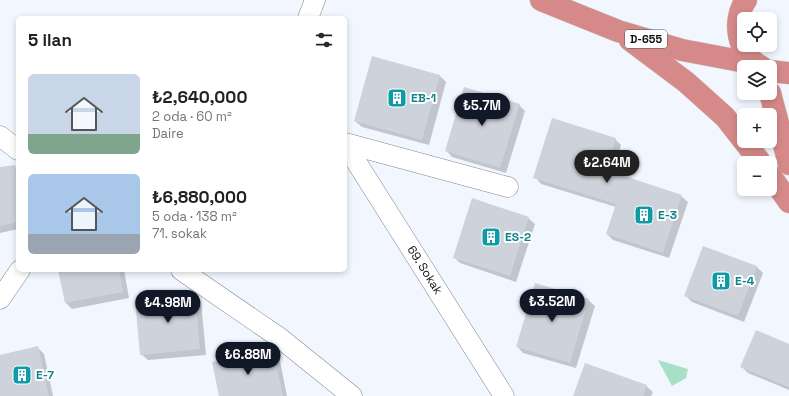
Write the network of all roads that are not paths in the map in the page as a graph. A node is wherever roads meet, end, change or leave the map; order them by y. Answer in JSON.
{"nodes":[{"id":1,"x":315,"y":0,"type":"edge"},
{"id":2,"x":541,"y":0,"type":"edge"},
{"id":3,"x":739,"y":1,"type":"edge"},
{"id":4,"x":309,"y":16,"type":"edge"},
{"id":5,"x":618,"y":31,"type":"junction"},
{"id":6,"x":755,"y":60,"type":"edge"},
{"id":7,"x":737,"y":62,"type":"edge"},
{"id":8,"x":777,"y":70,"type":"edge"},
{"id":9,"x":789,"y":73,"type":"edge"},
{"id":10,"x":772,"y":100,"type":"edge"},
{"id":11,"x":0,"y":136,"type":"edge"},
{"id":12,"x":347,"y":144,"type":"edge"},
{"id":13,"x":347,"y":146,"type":"edge"},
{"id":14,"x":16,"y":148,"type":"edge"},
{"id":15,"x":756,"y":156,"type":"edge"},
{"id":16,"x":789,"y":164,"type":"edge"},
{"id":17,"x":777,"y":186,"type":"edge"},
{"id":18,"x":508,"y":187,"type":"dead end"},
{"id":19,"x":789,"y":202,"type":"edge"},
{"id":20,"x":19,"y":272,"type":"edge"},
{"id":21,"x":184,"y":272,"type":"edge"},
{"id":22,"x":0,"y":298,"type":"edge"},
{"id":23,"x":352,"y":396,"type":"edge"},
{"id":24,"x":504,"y":396,"type":"edge"}],
"edges":[{"from":1,"to":4,"type":"street"},
{"from":2,"to":5,"type":"highway","number":"D-655"},
{"from":3,"to":6,"type":"highway"},
{"from":5,"to":7,"type":"highway","number":"D-655"},
{"from":5,"to":15,"type":"highway"},
{"from":8,"to":9,"type":"highway"},
{"from":10,"to":16,"type":"highway"},
{"from":11,"to":14,"type":"street"},
{"from":12,"to":18,"type":"street","name":"69. Sokak"},
{"from":13,"to":24,"type":"street","name":"69. Sokak"},
{"from":17,"to":19,"type":"highway"},
{"from":20,"to":22,"type":"street"},
{"from":21,"to":23,"type":"street"}]}
